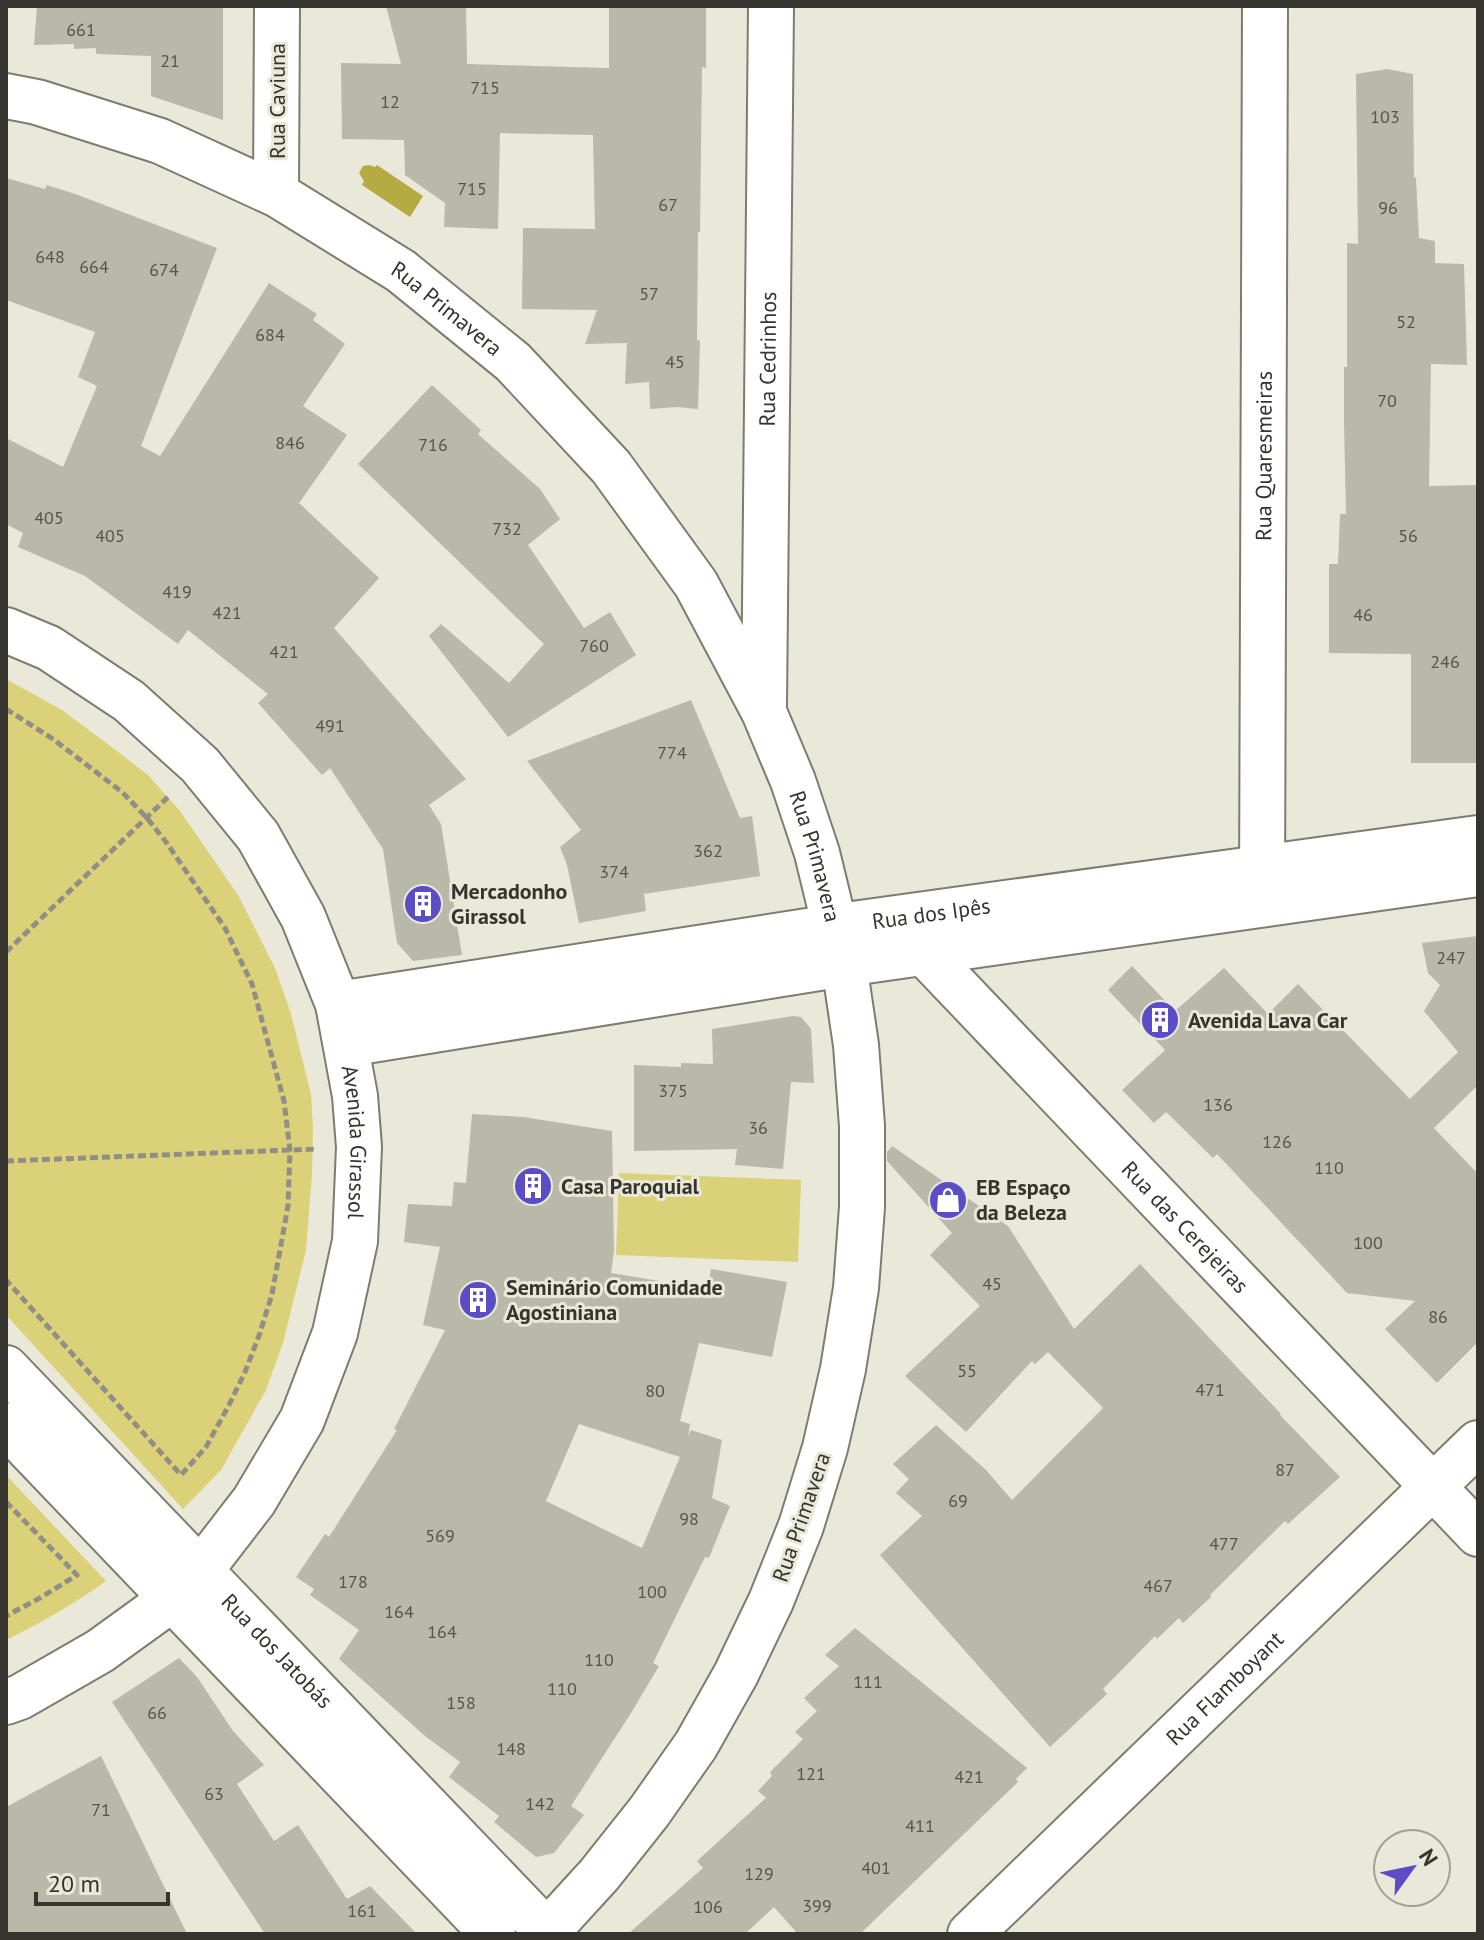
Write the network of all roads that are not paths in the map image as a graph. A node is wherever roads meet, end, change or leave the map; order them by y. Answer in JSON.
{"nodes":[{"id":1,"x":277,"y":6,"type":"edge"},
{"id":2,"x":771,"y":6,"type":"edge"},
{"id":3,"x":1265,"y":6,"type":"edge"},
{"id":4,"x":6,"y":96,"type":"edge"},
{"id":5,"x":278,"y":195,"type":"junction"},
{"id":6,"x":6,"y":630,"type":"edge"},
{"id":7,"x":764,"y":712,"type":"junction"},
{"id":8,"x":1478,"y":838,"type":"edge"},
{"id":9,"x":1478,"y":874,"type":"edge"},
{"id":10,"x":1262,"y":886,"type":"junction"},
{"id":11,"x":892,"y":919,"type":"junction"},
{"id":12,"x":840,"y":946,"type":"junction"},
{"id":13,"x":923,"y":953,"type":"junction"},
{"id":14,"x":342,"y":1024,"type":"junction"},
{"id":15,"x":6,"y":1368,"type":"edge"},
{"id":16,"x":6,"y":1425,"type":"edge"},
{"id":17,"x":1478,"y":1443,"type":"edge"},
{"id":18,"x":1434,"y":1488,"type":"junction"},
{"id":19,"x":1478,"y":1534,"type":"edge"},
{"id":20,"x":186,"y":1585,"type":"junction"},
{"id":21,"x":6,"y":1702,"type":"edge"},
{"id":22,"x":547,"y":1933,"type":"edge"},
{"id":23,"x":493,"y":1934,"type":"edge"},
{"id":24,"x":970,"y":1934,"type":"edge"}],
"edges":[{"from":1,"to":5,"type":"street","name":"Rua Caviuna"},
{"from":2,"to":7,"type":"street","name":"Rua Cedrinhos"},
{"from":3,"to":10,"type":"street","name":"Rua Quaresmeiras"},
{"from":4,"to":5,"type":"street","name":"Rua Primavera"},
{"from":5,"to":7,"type":"street","name":"Rua Primavera"},
{"from":6,"to":14,"type":"street","name":"Avenida Girassol"},
{"from":7,"to":12,"type":"street","name":"Rua Primavera"},
{"from":8,"to":10,"type":"street","name":"Rua dos Ipês"},
{"from":9,"to":10,"type":"street","name":"Rua dos Ipês"},
{"from":10,"to":11,"type":"street","name":"Rua dos Ipês"},
{"from":10,"to":13,"type":"street","name":"Rua dos Ipês"},
{"from":11,"to":12,"type":"street","name":"Rua dos Ipês"},
{"from":11,"to":13,"type":"street","name":"Rua das Cerejeiras"},
{"from":12,"to":13,"type":"street","name":"Rua dos Ipês"},
{"from":12,"to":14,"type":"street","name":"Rua dos Ipês"},
{"from":12,"to":22,"type":"street","name":"Rua Primavera"},
{"from":13,"to":18,"type":"street","name":"Rua das Cerejeiras"},
{"from":14,"to":20,"type":"street","name":"Avenida Girassol"},
{"from":15,"to":20,"type":"street","name":"Rua dos Jatobás"},
{"from":16,"to":20,"type":"street","name":"Rua dos Jatobás"},
{"from":17,"to":18,"type":"street","name":"Rua Flamboyant"},
{"from":18,"to":19,"type":"street","name":"Rua das Cerejeiras"},
{"from":18,"to":24,"type":"street","name":"Rua Flamboyant"},
{"from":20,"to":21,"type":"street","name":"Avenida Girassol"},
{"from":20,"to":22,"type":"street","name":"Rua dos Jatobás"},
{"from":20,"to":23,"type":"street","name":"Rua dos Jatobás"}]}
